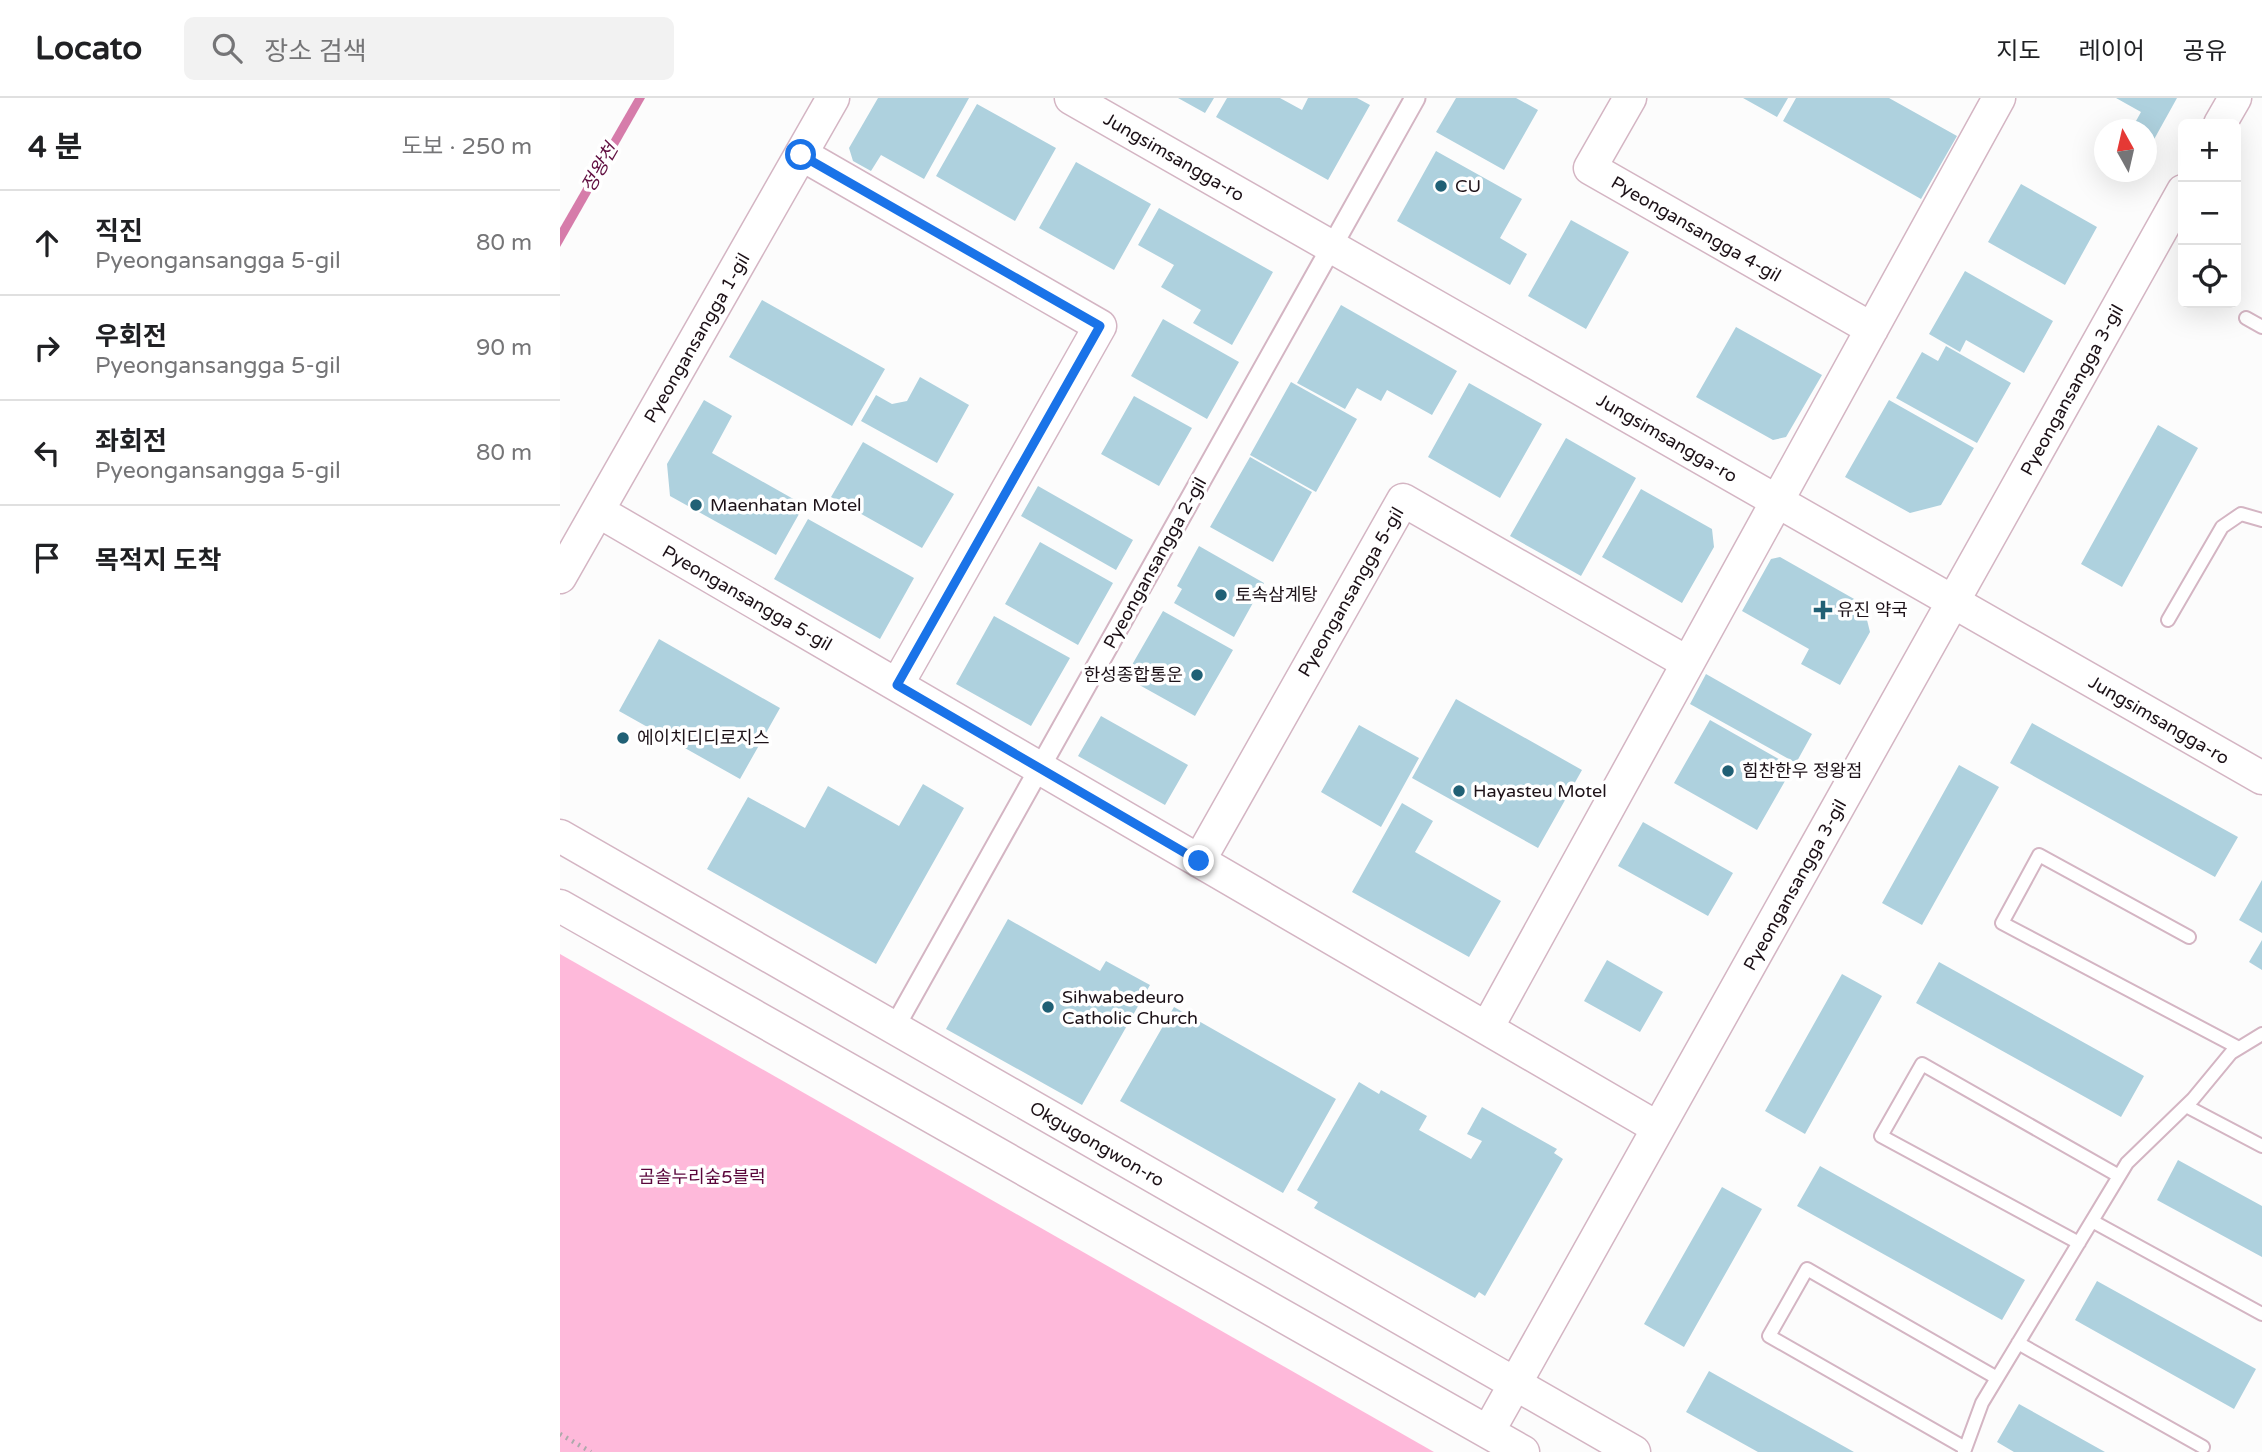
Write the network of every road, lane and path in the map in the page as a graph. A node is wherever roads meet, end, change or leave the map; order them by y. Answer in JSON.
{"nodes":[{"id":1,"x":833,"y":98,"type":"edge"},
{"id":2,"x":1072,"y":98,"type":"edge"},
{"id":3,"x":1415,"y":98,"type":"edge"},
{"id":4,"x":1630,"y":98,"type":"edge"},
{"id":5,"x":1999,"y":98,"type":"edge"},
{"id":6,"x":2235,"y":98,"type":"edge"},
{"id":7,"x":2223,"y":119,"type":"edge"},
{"id":8,"x":801,"y":155,"type":"junction"},
{"id":9,"x":2178,"y":200,"type":"edge"},
{"id":10,"x":1332,"y":247,"type":"junction"},
{"id":11,"x":2246,"y":318,"type":"dead end"},
{"id":12,"x":2262,"y":327,"type":"edge"},
{"id":13,"x":1872,"y":329,"type":"junction"},
{"id":14,"x":1777,"y":501,"type":"junction"},
{"id":15,"x":598,"y":511,"type":"junction"},
{"id":16,"x":2262,"y":520,"type":"edge"},
{"id":17,"x":560,"y":577,"type":"edge"},
{"id":18,"x":1953,"y":602,"type":"junction"},
{"id":19,"x":2168,"y":621,"type":"dead end"},
{"id":20,"x":1688,"y":663,"type":"junction"},
{"id":21,"x":897,"y":685,"type":"junction"},
{"id":22,"x":1040,"y":768,"type":"junction"},
{"id":23,"x":2262,"y":778,"type":"edge"},
{"id":24,"x":560,"y":836,"type":"edge"},
{"id":25,"x":1199,"y":861,"type":"junction"},
{"id":26,"x":560,"y":906,"type":"edge"},
{"id":27,"x":2189,"y":937,"type":"dead end"},
{"id":28,"x":894,"y":1028,"type":"junction"},
{"id":29,"x":1487,"y":1028,"type":"junction"},
{"id":30,"x":2262,"y":1034,"type":"edge"},
{"id":31,"x":2239,"y":1048,"type":"junction"},
{"id":32,"x":2186,"y":1106,"type":"junction"},
{"id":33,"x":1658,"y":1128,"type":"junction"},
{"id":34,"x":2262,"y":1146,"type":"edge"},
{"id":35,"x":2119,"y":1176,"type":"junction"},
{"id":36,"x":2092,"y":1221,"type":"junction"},
{"id":37,"x":2079,"y":1243,"type":"junction"},
{"id":38,"x":2262,"y":1314,"type":"edge"},
{"id":39,"x":2018,"y":1343,"type":"junction"},
{"id":40,"x":1997,"y":1378,"type":"junction"},
{"id":41,"x":1515,"y":1384,"type":"junction"},
{"id":42,"x":1488,"y":1432,"type":"junction"},
{"id":43,"x":560,"y":1434,"type":"edge"},
{"id":44,"x":2203,"y":1447,"type":"dead end"},
{"id":45,"x":1965,"y":1450,"type":"edge"},
{"id":46,"x":592,"y":1452,"type":"edge"},
{"id":47,"x":1522,"y":1452,"type":"edge"},
{"id":48,"x":1634,"y":1452,"type":"edge"}],
"edges":[{"from":1,"to":8,"type":"street","name":"Pyeongansangga 1-gil"},
{"from":2,"to":10,"type":"street","name":"Jungsimsangga-ro"},
{"from":3,"to":10,"type":"street","name":"Pyeongansangga 2-gil"},
{"from":4,"to":13,"type":"street","name":"Pyeongansangga 4-gil"},
{"from":5,"to":13,"type":"street"},
{"from":6,"to":7,"type":"street"},
{"from":8,"to":15,"type":"street","name":"Pyeongansangga 1-gil"},
{"from":8,"to":21,"type":"street"},
{"from":9,"to":18,"type":"street","name":"Pyeongansangga 3-gil"},
{"from":10,"to":14,"type":"street","name":"Jungsimsangga-ro"},
{"from":10,"to":22,"type":"street","name":"Pyeongansangga 2-gil"},
{"from":11,"to":12,"type":"lane"},
{"from":13,"to":14,"type":"street"},
{"from":14,"to":18,"type":"street","name":"Jungsimsangga-ro"},
{"from":14,"to":20,"type":"street"},
{"from":15,"to":17,"type":"street","name":"Pyeongansangga 1-gil"},
{"from":15,"to":21,"type":"street","name":"Pyeongansangga 5-gil"},
{"from":16,"to":19,"type":"lane"},
{"from":18,"to":23,"type":"street","name":"Jungsimsangga-ro"},
{"from":18,"to":33,"type":"street","name":"Pyeongansangga 3-gil"},
{"from":20,"to":25,"type":"street","name":"Pyeongansangga 5-gil"},
{"from":20,"to":29,"type":"street"},
{"from":21,"to":22,"type":"street","name":"Pyeongansangga 5-gil"},
{"from":22,"to":25,"type":"street","name":"Pyeongansangga 5-gil"},
{"from":22,"to":28,"type":"street","name":"Pyeongansangga 2-gil"},
{"from":24,"to":28,"type":"street","name":"Okgugongwon-ro"},
{"from":25,"to":29,"type":"street","name":"Pyeongansangga 5-gil"},
{"from":26,"to":42,"type":"street"},
{"from":27,"to":31,"type":"lane"},
{"from":28,"to":41,"type":"street","name":"Okgugongwon-ro"},
{"from":29,"to":33,"type":"street","name":"Pyeongansangga 5-gil"},
{"from":30,"to":31,"type":"lane"},
{"from":31,"to":32,"type":"lane"},
{"from":32,"to":34,"type":"lane"},
{"from":32,"to":35,"type":"lane"},
{"from":33,"to":41,"type":"street","name":"Pyeongansangga 3-gil"},
{"from":35,"to":36,"type":"lane"},
{"from":35,"to":37,"type":"lane"},
{"from":36,"to":37,"type":"lane"},
{"from":36,"to":38,"type":"lane"},
{"from":37,"to":39,"type":"lane"},
{"from":39,"to":40,"type":"lane"},
{"from":39,"to":44,"type":"lane"},
{"from":40,"to":45,"type":"lane"},
{"from":40,"to":45,"type":"lane"},
{"from":41,"to":42,"type":"street","name":"Pyeongansangga 3-gil"},
{"from":41,"to":48,"type":"street","name":"Okgugongwon-ro"},
{"from":42,"to":47,"type":"street"},
{"from":43,"to":46,"type":"path"}]}
